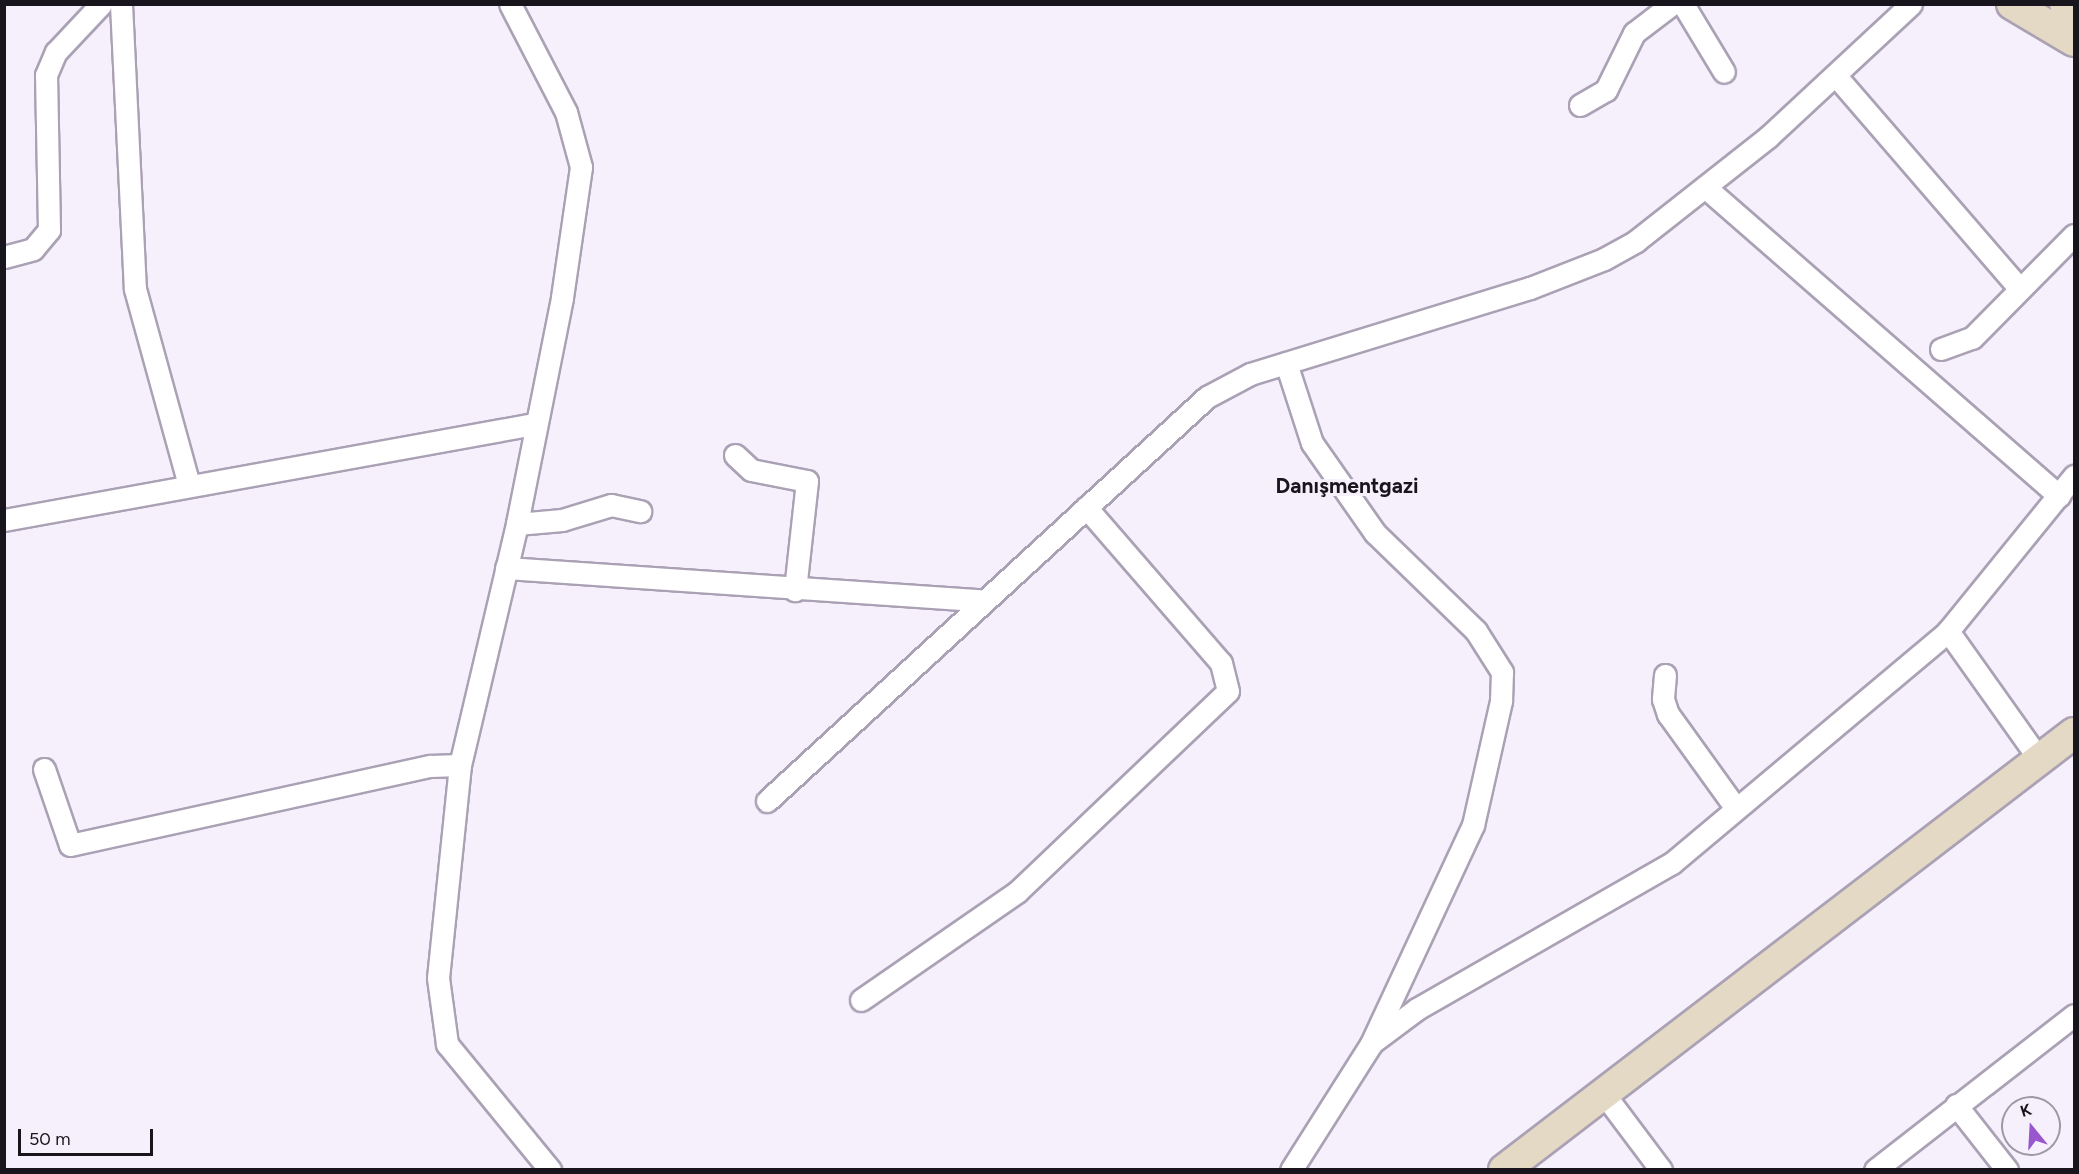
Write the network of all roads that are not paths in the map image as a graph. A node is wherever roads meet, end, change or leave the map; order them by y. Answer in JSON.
{"nodes":[{"id":1,"x":101,"y":4,"type":"edge"},
{"id":2,"x":121,"y":4,"type":"edge"},
{"id":3,"x":510,"y":4,"type":"edge"},
{"id":4,"x":1672,"y":4,"type":"edge"},
{"id":5,"x":1683,"y":4,"type":"edge"},
{"id":6,"x":1911,"y":4,"type":"edge"},
{"id":7,"x":2012,"y":4,"type":"edge"},
{"id":8,"x":2065,"y":4,"type":"edge"},
{"id":9,"x":2074,"y":10,"type":"edge"},
{"id":10,"x":2074,"y":40,"type":"edge"},
{"id":11,"x":1724,"y":72,"type":"dead end"},
{"id":12,"x":1836,"y":76,"type":"junction"},
{"id":13,"x":1580,"y":105,"type":"dead end"},
{"id":14,"x":1705,"y":187,"type":"junction"},
{"id":15,"x":2074,"y":235,"type":"edge"},
{"id":16,"x":4,"y":257,"type":"edge"},
{"id":17,"x":2018,"y":287,"type":"junction"},
{"id":18,"x":1941,"y":349,"type":"dead end"},
{"id":19,"x":1286,"y":363,"type":"junction"},
{"id":20,"x":534,"y":424,"type":"junction"},
{"id":21,"x":735,"y":455,"type":"dead end"},
{"id":22,"x":2074,"y":476,"type":"edge"},
{"id":23,"x":189,"y":485,"type":"junction"},
{"id":24,"x":2059,"y":496,"type":"junction"},
{"id":25,"x":1086,"y":507,"type":"junction"},
{"id":26,"x":640,"y":511,"type":"dead end"},
{"id":27,"x":4,"y":520,"type":"edge"},
{"id":28,"x":517,"y":524,"type":"junction"},
{"id":29,"x":506,"y":568,"type":"junction"},
{"id":30,"x":795,"y":590,"type":"junction"},
{"id":31,"x":984,"y":601,"type":"junction"},
{"id":32,"x":1948,"y":631,"type":"junction"},
{"id":33,"x":1665,"y":675,"type":"dead end"},
{"id":34,"x":2074,"y":733,"type":"edge"},
{"id":35,"x":2039,"y":759,"type":"junction"},
{"id":36,"x":460,"y":765,"type":"junction"},
{"id":37,"x":44,"y":769,"type":"dead end"},
{"id":38,"x":767,"y":801,"type":"dead end"},
{"id":39,"x":1735,"y":807,"type":"junction"},
{"id":40,"x":861,"y":1000,"type":"dead end"},
{"id":41,"x":2074,"y":1015,"type":"edge"},
{"id":42,"x":1371,"y":1044,"type":"junction"},
{"id":43,"x":1604,"y":1094,"type":"junction"},
{"id":44,"x":1956,"y":1105,"type":"junction"},
{"id":45,"x":550,"y":1170,"type":"edge"},
{"id":46,"x":1291,"y":1170,"type":"edge"},
{"id":47,"x":1504,"y":1170,"type":"edge"},
{"id":48,"x":1661,"y":1170,"type":"edge"},
{"id":49,"x":1875,"y":1170,"type":"edge"},
{"id":50,"x":2007,"y":1170,"type":"edge"}],
"edges":[{"from":1,"to":16,"type":"street"},
{"from":2,"to":23,"type":"street"},
{"from":3,"to":20,"type":"street"},
{"from":4,"to":13,"type":"street"},
{"from":5,"to":11,"type":"street"},
{"from":6,"to":12,"type":"street"},
{"from":7,"to":10,"type":"street"},
{"from":8,"to":9,"type":"street"},
{"from":12,"to":14,"type":"street"},
{"from":12,"to":17,"type":"street"},
{"from":14,"to":19,"type":"street"},
{"from":14,"to":24,"type":"street"},
{"from":15,"to":17,"type":"street"},
{"from":17,"to":18,"type":"street"},
{"from":19,"to":25,"type":"street"},
{"from":19,"to":42,"type":"street"},
{"from":20,"to":23,"type":"street"},
{"from":20,"to":28,"type":"street"},
{"from":21,"to":30,"type":"street"},
{"from":22,"to":24,"type":"street"},
{"from":23,"to":27,"type":"street"},
{"from":24,"to":32,"type":"street"},
{"from":25,"to":31,"type":"street"},
{"from":25,"to":40,"type":"street"},
{"from":26,"to":28,"type":"street"},
{"from":28,"to":29,"type":"street"},
{"from":29,"to":30,"type":"street"},
{"from":29,"to":36,"type":"street"},
{"from":30,"to":31,"type":"street"},
{"from":31,"to":38,"type":"street"},
{"from":32,"to":35,"type":"street"},
{"from":32,"to":39,"type":"street"},
{"from":33,"to":39,"type":"street"},
{"from":34,"to":35,"type":"street"},
{"from":35,"to":43,"type":"street"},
{"from":36,"to":37,"type":"street"},
{"from":36,"to":45,"type":"street"},
{"from":39,"to":42,"type":"street"},
{"from":41,"to":44,"type":"street"},
{"from":42,"to":46,"type":"street"},
{"from":43,"to":47,"type":"street"},
{"from":43,"to":48,"type":"street"},
{"from":44,"to":49,"type":"street"},
{"from":44,"to":50,"type":"street"}]}
